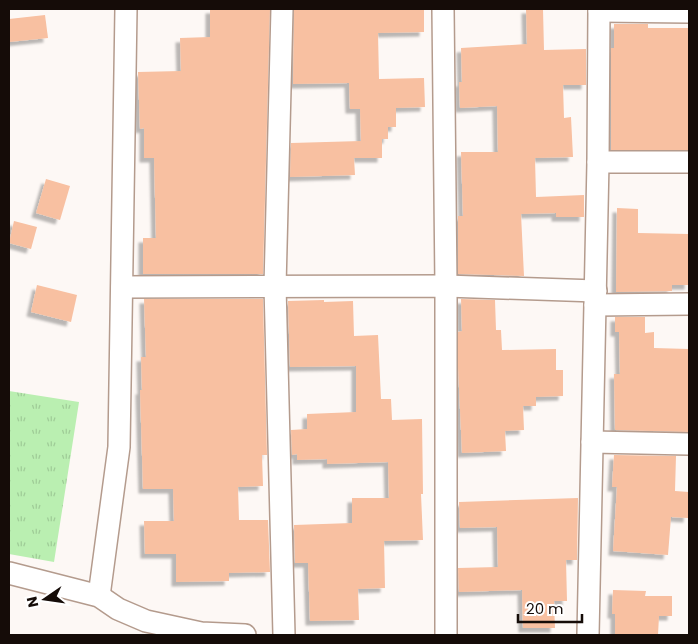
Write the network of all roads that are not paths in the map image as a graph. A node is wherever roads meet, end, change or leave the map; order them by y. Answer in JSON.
{"nodes":[{"id":1,"x":126,"y":9,"type":"edge"},
{"id":2,"x":282,"y":9,"type":"edge"},
{"id":3,"x":443,"y":9,"type":"edge"},
{"id":4,"x":599,"y":10,"type":"edge"},
{"id":5,"x":689,"y":12,"type":"edge"},
{"id":6,"x":598,"y":162,"type":"junction"},
{"id":7,"x":689,"y":162,"type":"edge"},
{"id":8,"x":122,"y":286,"type":"junction"},
{"id":9,"x":275,"y":286,"type":"junction"},
{"id":10,"x":446,"y":286,"type":"junction"},
{"id":11,"x":596,"y":298,"type":"junction"},
{"id":12,"x":689,"y":304,"type":"edge"},
{"id":13,"x":592,"y":442,"type":"junction"},
{"id":14,"x":689,"y":444,"type":"edge"},
{"id":15,"x":9,"y":573,"type":"edge"},
{"id":16,"x":99,"y":596,"type":"junction"},
{"id":17,"x":245,"y":635,"type":"edge"},
{"id":18,"x":284,"y":635,"type":"edge"},
{"id":19,"x":446,"y":635,"type":"edge"},
{"id":20,"x":588,"y":635,"type":"edge"}],
"edges":[{"from":1,"to":8,"type":"street"},
{"from":2,"to":9,"type":"street"},
{"from":3,"to":10,"type":"street"},
{"from":4,"to":5,"type":"street"},
{"from":4,"to":6,"type":"street"},
{"from":6,"to":7,"type":"street"},
{"from":6,"to":11,"type":"street"},
{"from":8,"to":9,"type":"street"},
{"from":8,"to":16,"type":"street"},
{"from":9,"to":10,"type":"street"},
{"from":9,"to":18,"type":"street"},
{"from":10,"to":11,"type":"street"},
{"from":10,"to":19,"type":"street"},
{"from":11,"to":12,"type":"street"},
{"from":11,"to":13,"type":"street"},
{"from":13,"to":14,"type":"street"},
{"from":13,"to":20,"type":"street"},
{"from":15,"to":16,"type":"street"},
{"from":16,"to":17,"type":"street"}]}
